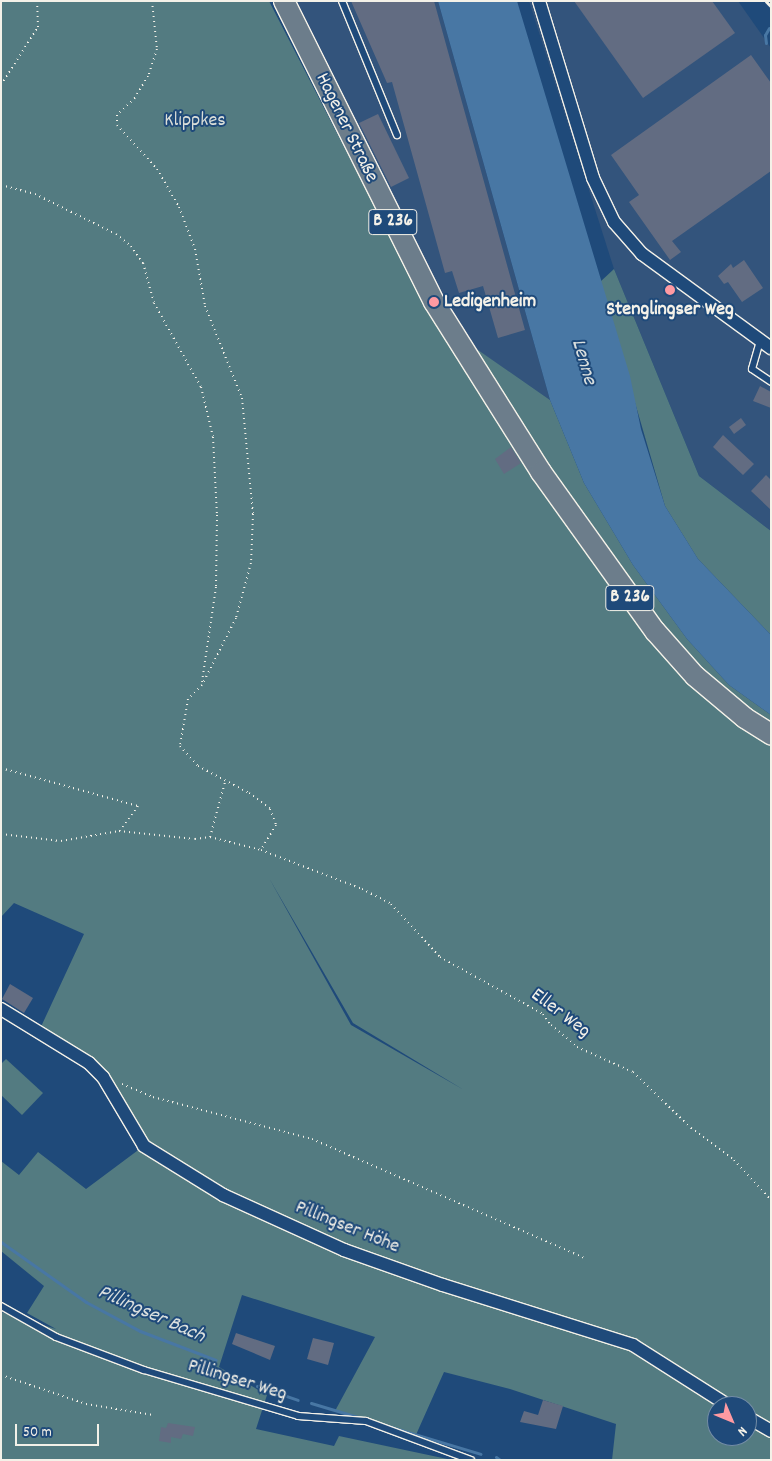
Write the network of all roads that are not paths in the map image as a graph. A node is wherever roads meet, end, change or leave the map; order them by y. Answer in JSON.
{"nodes":[{"id":1,"x":284,"y":1,"type":"edge"},
{"id":2,"x":342,"y":1,"type":"edge"},
{"id":3,"x":539,"y":1,"type":"edge"},
{"id":4,"x":398,"y":135,"type":"dead end"},
{"id":5,"x":765,"y":344,"type":"edge"},
{"id":6,"x":771,"y":382,"type":"edge"},
{"id":7,"x":771,"y":734,"type":"edge"},
{"id":8,"x":1,"y":1010,"type":"edge"},
{"id":9,"x":1,"y":1306,"type":"edge"},
{"id":10,"x":713,"y":1396,"type":"edge"},
{"id":11,"x":757,"y":1423,"type":"edge"},
{"id":12,"x":771,"y":1431,"type":"edge"},
{"id":13,"x":471,"y":1460,"type":"edge"}],
"edges":[{"from":1,"to":7,"type":"main road","name":"Hagener Straße","number":"B 236"},
{"from":2,"to":4,"type":"lane"},
{"from":3,"to":5,"type":"street"},
{"from":5,"to":6,"type":"lane"},
{"from":8,"to":10,"type":"street","name":"Pillingser Höhe"},
{"from":9,"to":13,"type":"lane","name":"Pillingser Weg"},
{"from":11,"to":12,"type":"street"}]}
